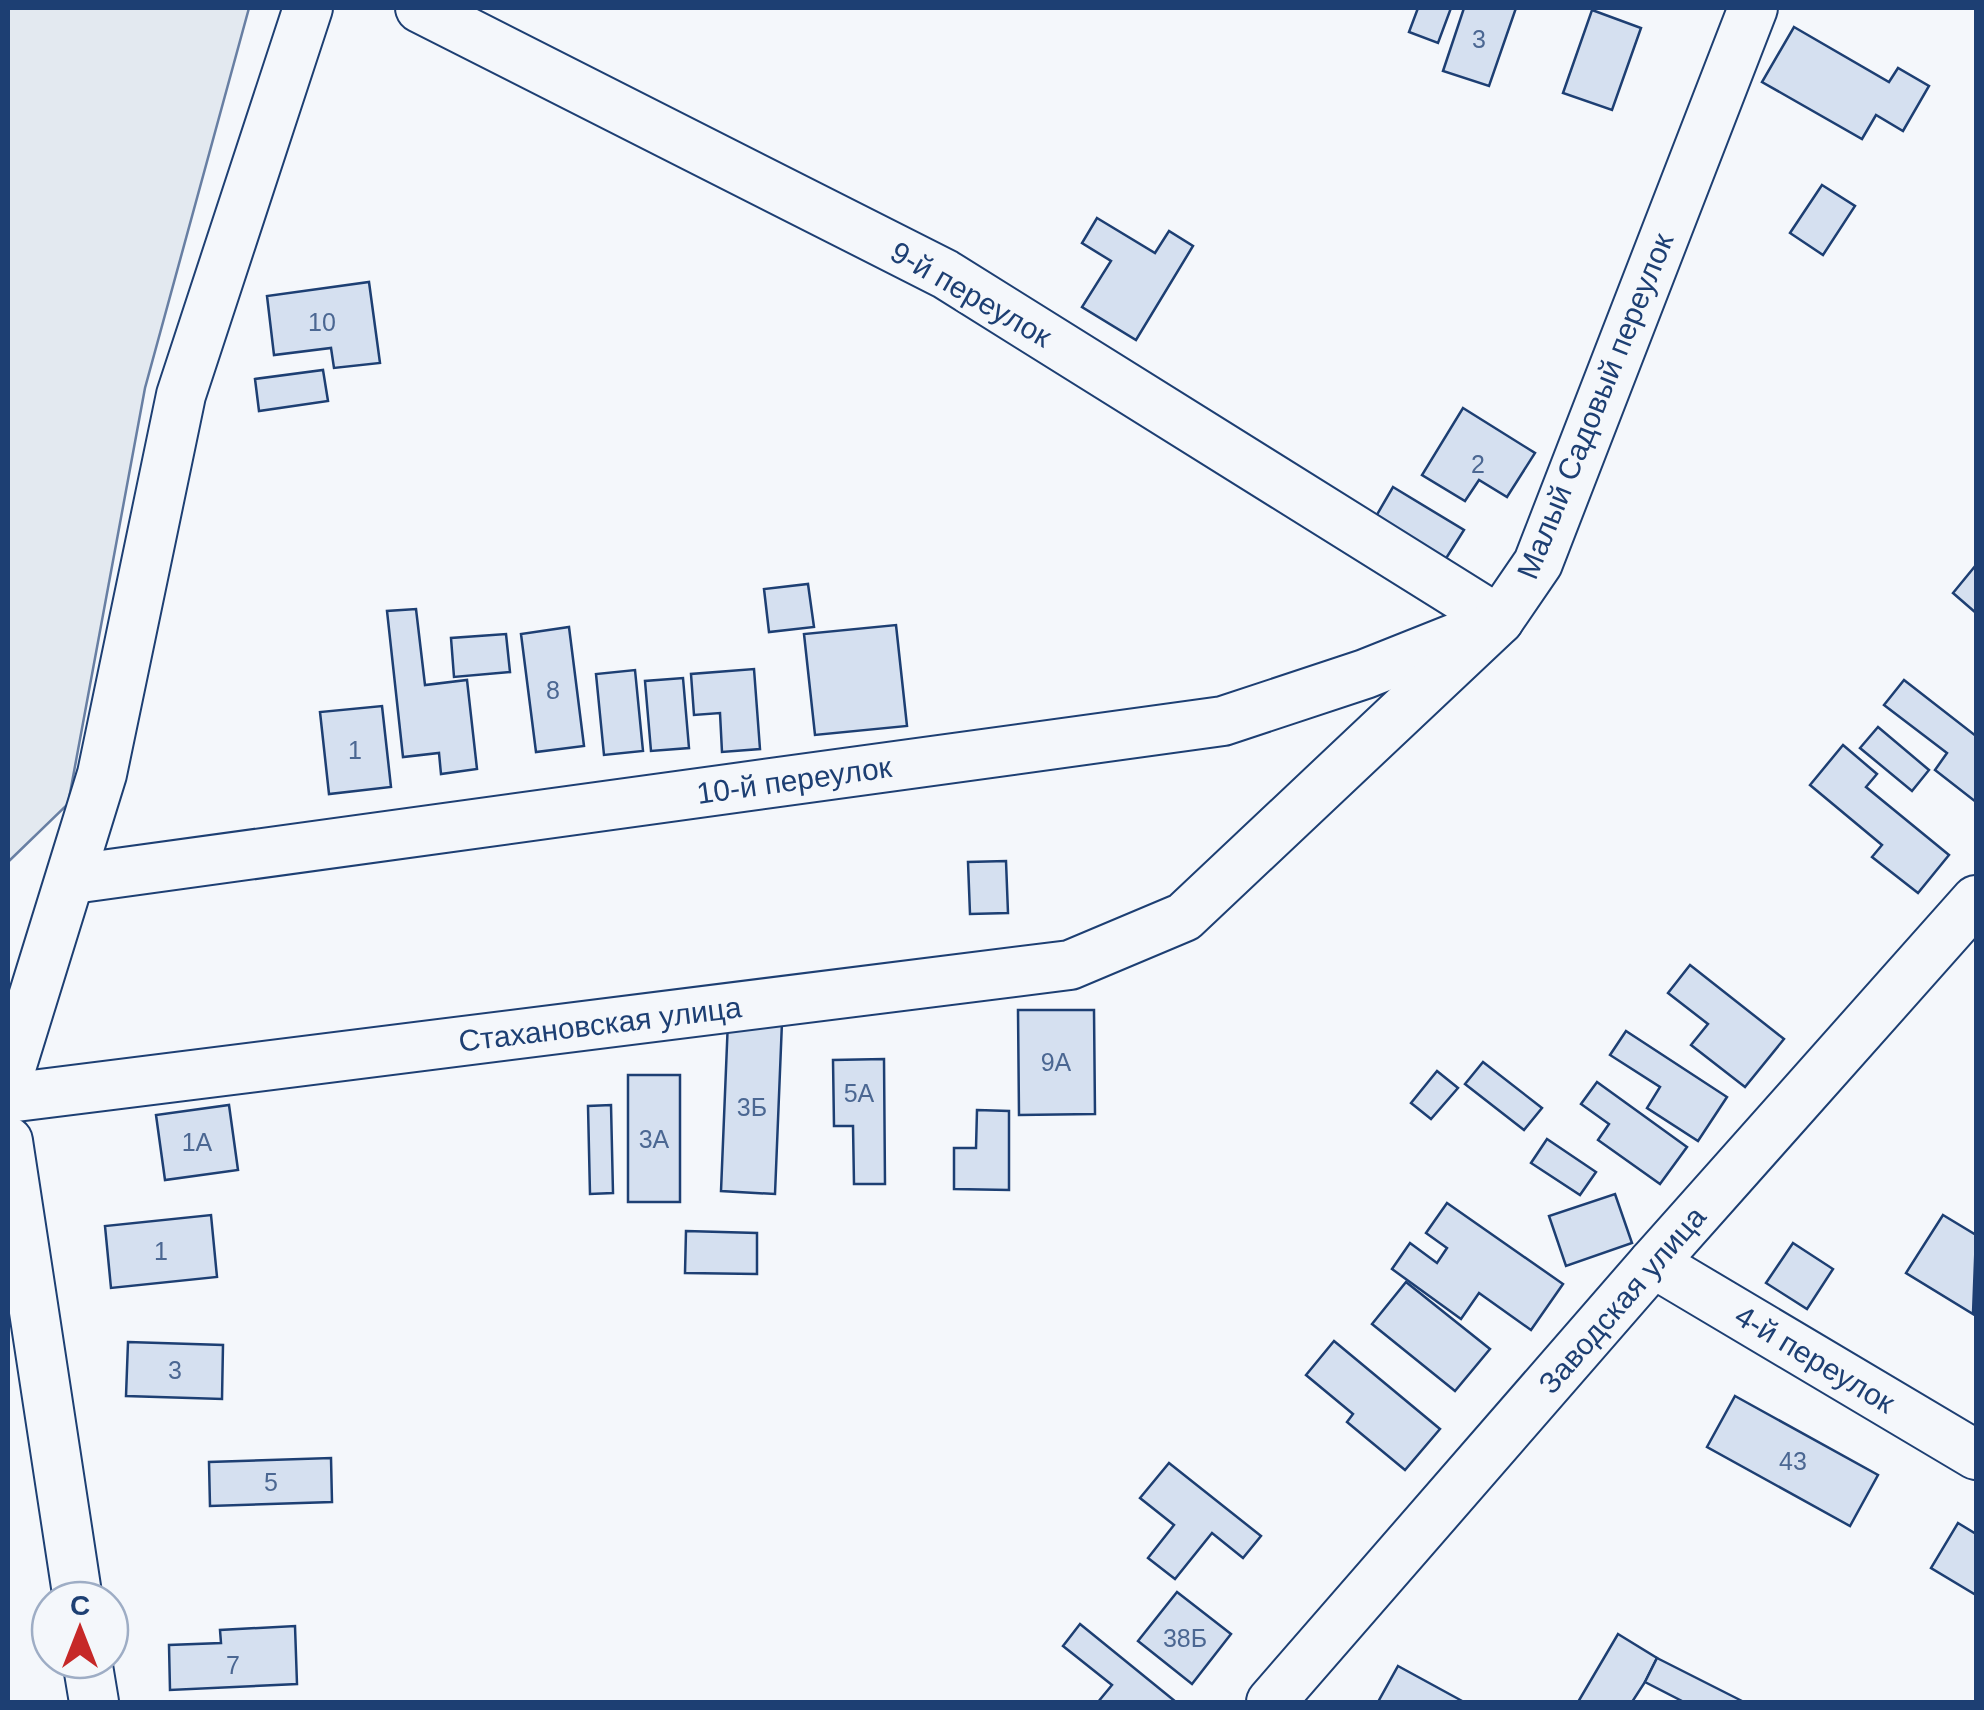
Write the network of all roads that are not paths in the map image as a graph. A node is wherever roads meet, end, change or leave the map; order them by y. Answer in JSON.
{"nodes":[{"id":1,"x":308,"y":8,"type":"edge"},
{"id":2,"x":420,"y":8,"type":"edge"},
{"id":3,"x":1749,"y":9,"type":"edge"},
{"id":4,"x":1499,"y":620,"type":"junction"},
{"id":5,"x":73,"y":880,"type":"junction"},
{"id":6,"x":1976,"y":900,"type":"edge"},
{"id":7,"x":1184,"y":917,"type":"joint"},
{"id":8,"x":8,"y":1078,"type":"edge"},
{"id":9,"x":8,"y":1098,"type":"edge"},
{"id":10,"x":8,"y":1141,"type":"edge"},
{"id":11,"x":1653,"y":1263,"type":"junction"},
{"id":12,"x":1976,"y":1455,"type":"edge"},
{"id":13,"x":75,"y":1580,"type":"edge"},
{"id":14,"x":1272,"y":1702,"type":"edge"}],
"edges":[{"from":1,"to":5,"type":"street"},
{"from":2,"to":4,"type":"street","name":"9-й переулок"},
{"from":3,"to":4,"type":"street","name":"Малый Садовый переулок"},
{"from":4,"to":5,"type":"street","name":"10-й переулок"},
{"from":4,"to":7,"type":"street","name":"Малый Садовый переулок"},
{"from":5,"to":8,"type":"street"},
{"from":6,"to":11,"type":"street","name":"Заводская улица"},
{"from":7,"to":9,"type":"street","name":"Стахановская улица"},
{"from":10,"to":13,"type":"street"},
{"from":11,"to":12,"type":"street","name":"4-й переулок"},
{"from":11,"to":14,"type":"street","name":"Заводская улица"}]}
